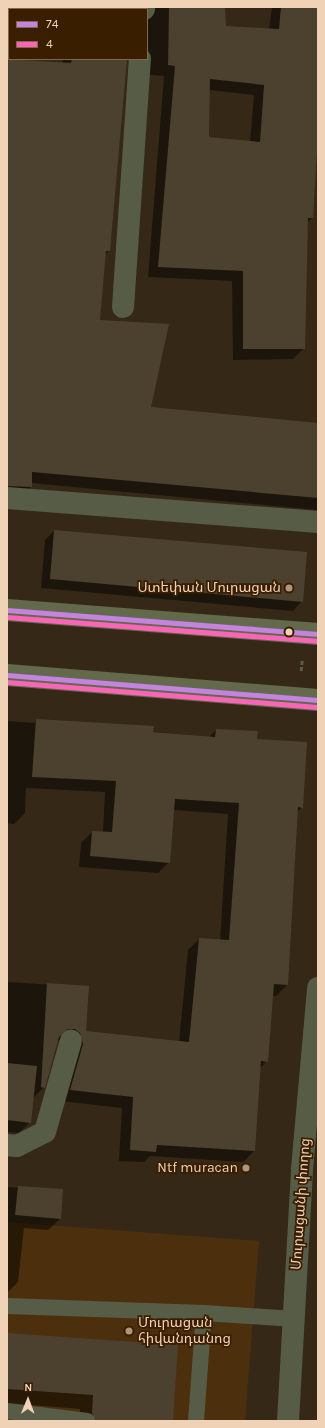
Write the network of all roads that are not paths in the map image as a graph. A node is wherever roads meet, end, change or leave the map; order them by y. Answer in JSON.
{"nodes":[{"id":1,"x":140,"y":60,"type":"edge"},
{"id":2,"x":123,"y":307,"type":"dead end"},
{"id":3,"x":7,"y":498,"type":"edge"},
{"id":4,"x":318,"y":522,"type":"edge"},
{"id":5,"x":7,"y":610,"type":"edge"},
{"id":6,"x":311,"y":634,"type":"edge"},
{"id":7,"x":7,"y":675,"type":"edge"},
{"id":8,"x":309,"y":699,"type":"edge"},
{"id":9,"x":318,"y":988,"type":"edge"},
{"id":10,"x":71,"y":1041,"type":"dead end"},
{"id":11,"x":7,"y":1145,"type":"edge"},
{"id":12,"x":310,"y":1169,"type":"edge"},
{"id":13,"x":7,"y":1306,"type":"edge"},
{"id":14,"x":204,"y":1313,"type":"junction"},
{"id":15,"x":294,"y":1319,"type":"junction"},
{"id":16,"x":7,"y":1411,"type":"edge"},
{"id":17,"x":87,"y":1421,"type":"edge"},
{"id":18,"x":196,"y":1421,"type":"edge"},
{"id":19,"x":288,"y":1421,"type":"edge"}],
"edges":[{"from":1,"to":2,"type":"street"},
{"from":3,"to":4,"type":"street"},
{"from":5,"to":6,"type":"main road"},
{"from":7,"to":8,"type":"main road"},
{"from":9,"to":12,"type":"street","name":"Մուրացանի փողոց"},
{"from":10,"to":11,"type":"street"},
{"from":12,"to":15,"type":"street","name":"Մուրացանի փողոց"},
{"from":13,"to":14,"type":"lane"},
{"from":14,"to":15,"type":"lane"},
{"from":14,"to":18,"type":"lane"},
{"from":15,"to":19,"type":"street","name":"Մուրացանի փողոց"},
{"from":16,"to":17,"type":"lane"}]}
